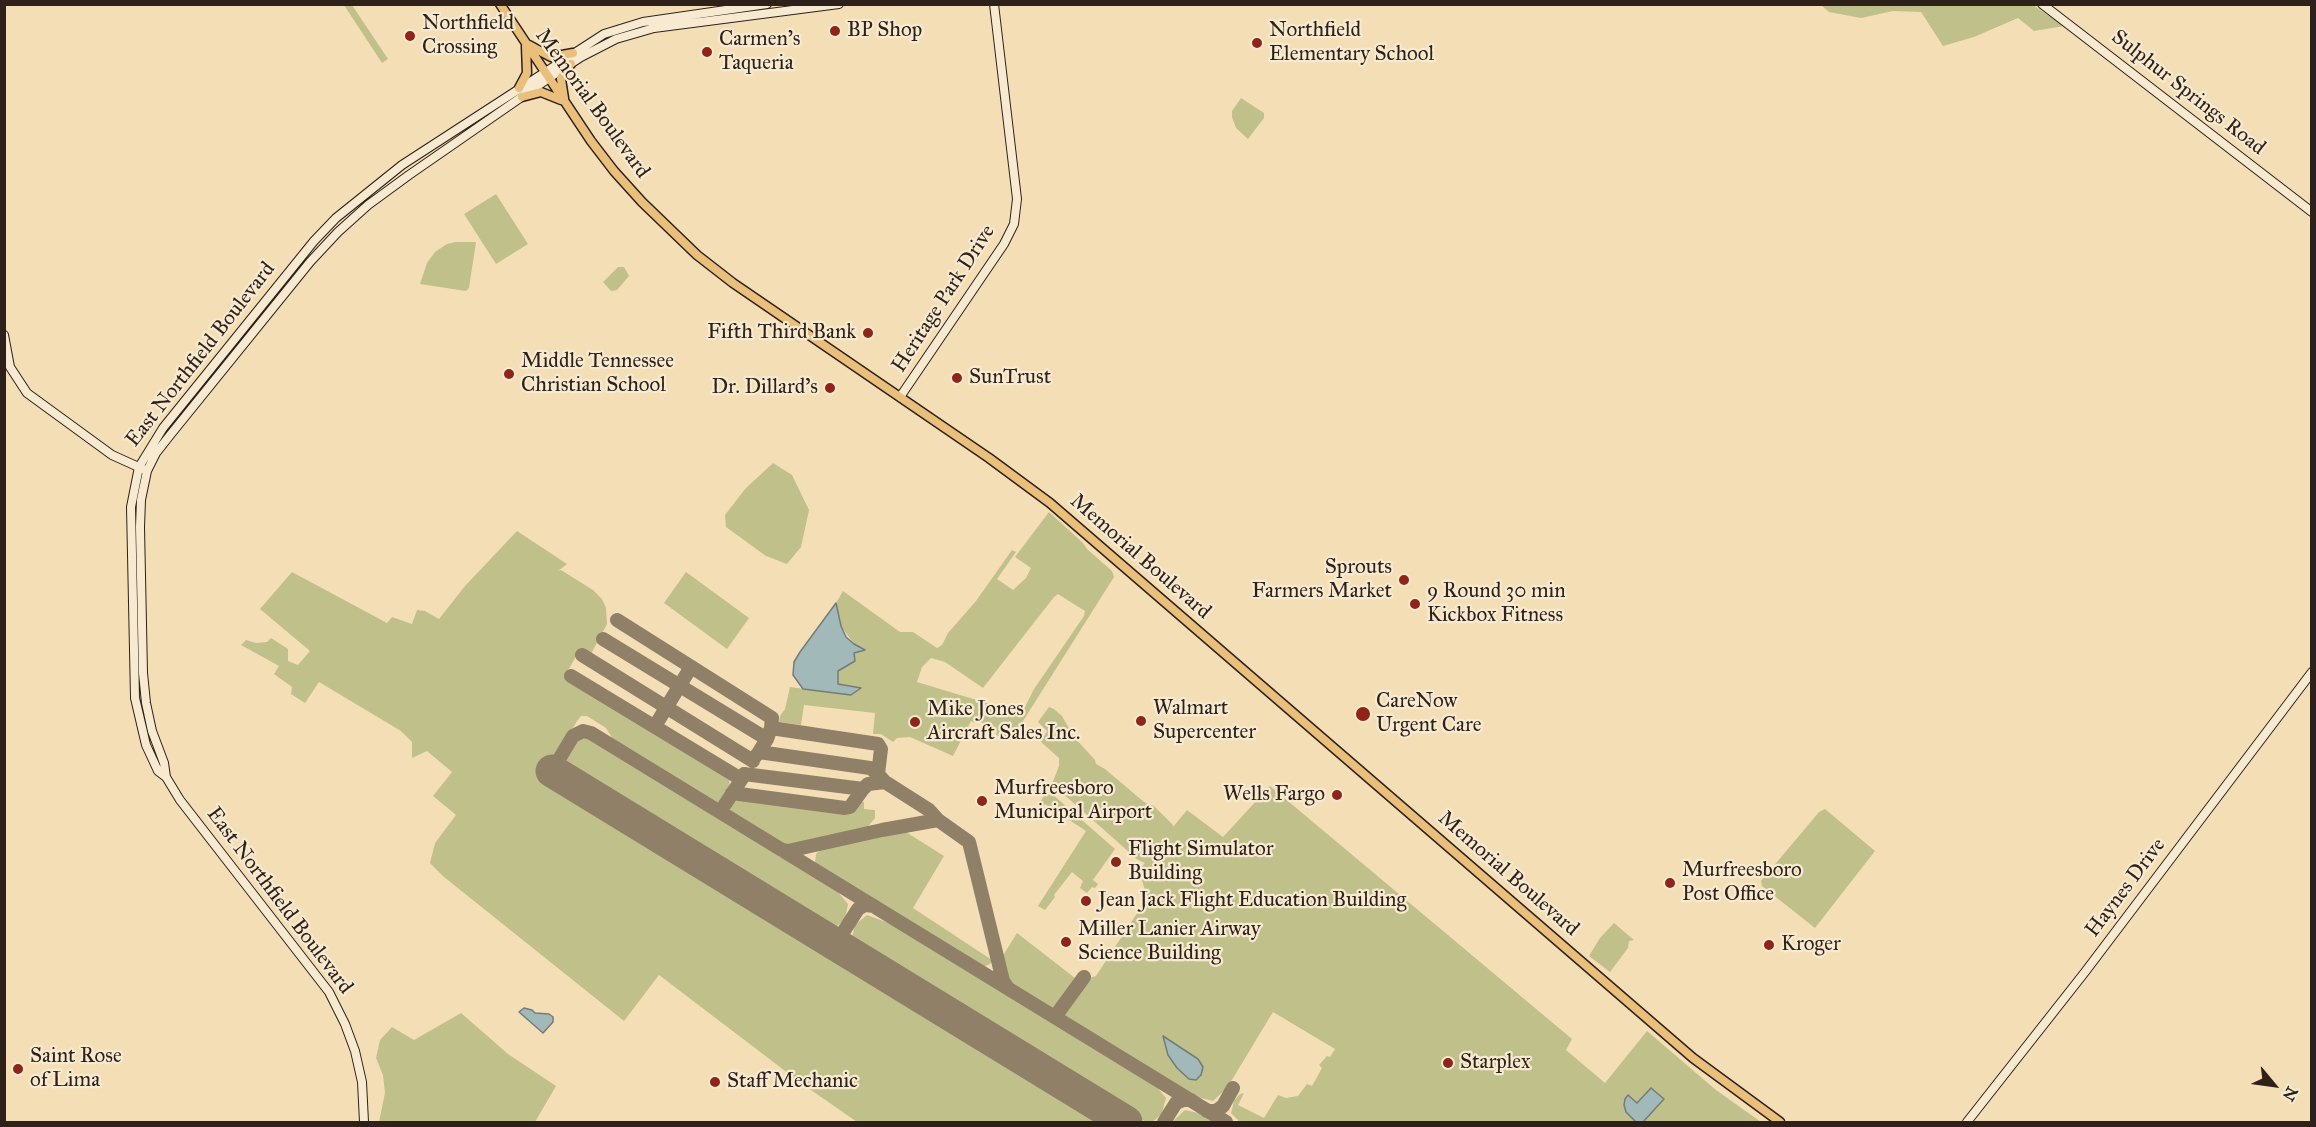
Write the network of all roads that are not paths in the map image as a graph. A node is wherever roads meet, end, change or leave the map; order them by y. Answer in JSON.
{"nodes":[{"id":1,"x":500,"y":4,"type":"edge"},
{"id":2,"x":767,"y":4,"type":"edge"},
{"id":3,"x":840,"y":4,"type":"edge"},
{"id":4,"x":994,"y":4,"type":"edge"},
{"id":5,"x":2042,"y":4,"type":"edge"},
{"id":6,"x":526,"y":43,"type":"junction"},
{"id":7,"x":573,"y":53,"type":"junction"},
{"id":8,"x":571,"y":64,"type":"junction"},
{"id":9,"x":546,"y":75,"type":"junction"},
{"id":10,"x":520,"y":93,"type":"junction"},
{"id":11,"x":564,"y":102,"type":"junction"},
{"id":12,"x":2312,"y":212,"type":"edge"},
{"id":13,"x":4,"y":335,"type":"edge"},
{"id":14,"x":900,"y":397,"type":"junction"},
{"id":15,"x":139,"y":467,"type":"junction"},
{"id":16,"x":147,"y":471,"type":"junction"},
{"id":17,"x":2312,"y":672,"type":"edge"},
{"id":18,"x":166,"y":777,"type":"junction"},
{"id":19,"x":364,"y":1122,"type":"edge"},
{"id":20,"x":1780,"y":1122,"type":"edge"},
{"id":21,"x":1967,"y":1122,"type":"edge"}],
"edges":[{"from":1,"to":6,"type":"main road","name":"Memorial Boulevard"},
{"from":2,"to":7,"type":"main road"},
{"from":3,"to":8,"type":"main road"},
{"from":4,"to":14,"type":"main road","name":"Heritage Park Drive"},
{"from":5,"to":12,"type":"main road","name":"Sulphur Springs Road"},
{"from":6,"to":7,"type":"main road"},
{"from":6,"to":9,"type":"main road","name":"Memorial Boulevard"},
{"from":6,"to":10,"type":"main road"},
{"from":7,"to":9,"type":"main road"},
{"from":8,"to":9,"type":"main road"},
{"from":8,"to":11,"type":"main road"},
{"from":9,"to":10,"type":"main road","name":"East Northfield Boulevard"},
{"from":9,"to":11,"type":"main road","name":"Memorial Boulevard"},
{"from":10,"to":11,"type":"main road"},
{"from":10,"to":15,"type":"main road","name":"East Northfield Boulevard"},
{"from":10,"to":16,"type":"main road","name":"East Northfield Boulevard"},
{"from":11,"to":14,"type":"main road","name":"Memorial Boulevard"},
{"from":13,"to":15,"type":"main road"},
{"from":14,"to":20,"type":"main road","name":"Memorial Boulevard"},
{"from":15,"to":16,"type":"main road"},
{"from":15,"to":18,"type":"main road","name":"East Northfield Boulevard"},
{"from":16,"to":18,"type":"main road","name":"East Northfield Boulevard"},
{"from":17,"to":21,"type":"main road","name":"Haynes Drive"},
{"from":18,"to":19,"type":"main road","name":"East Northfield Boulevard"}]}
